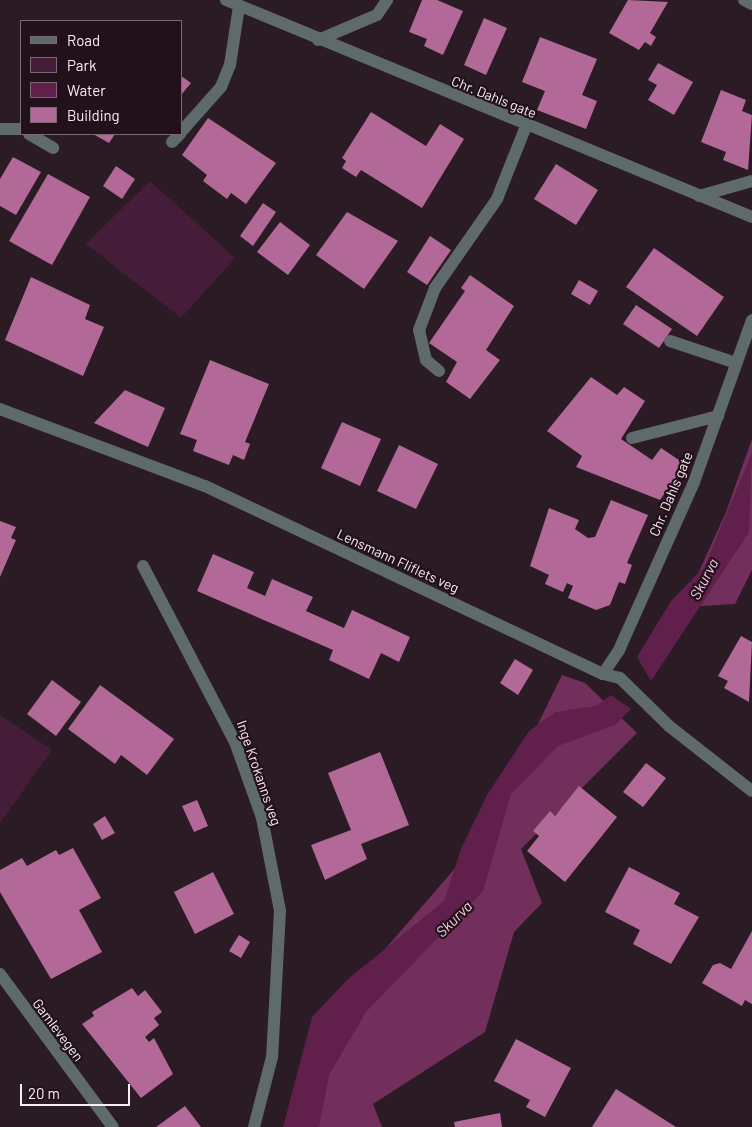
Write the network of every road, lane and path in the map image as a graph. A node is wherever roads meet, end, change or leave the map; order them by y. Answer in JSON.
{"nodes":[{"id":1,"x":226,"y":0,"type":"edge"},
{"id":2,"x":387,"y":0,"type":"edge"},
{"id":3,"x":744,"y":0,"type":"edge"},
{"id":4,"x":752,"y":4,"type":"edge"},
{"id":5,"x":239,"y":6,"type":"junction"},
{"id":6,"x":318,"y":40,"type":"junction"},
{"id":7,"x":526,"y":126,"type":"junction"},
{"id":8,"x":0,"y":129,"type":"edge"},
{"id":9,"x":20,"y":129,"type":"edge"},
{"id":10,"x":182,"y":131,"type":"edge"},
{"id":11,"x":31,"y":135,"type":"edge"},
{"id":12,"x":53,"y":148,"type":"dead end"},
{"id":13,"x":752,"y":181,"type":"edge"},
{"id":14,"x":699,"y":196,"type":"junction"},
{"id":15,"x":752,"y":217,"type":"edge"},
{"id":16,"x":752,"y":320,"type":"edge"},
{"id":17,"x":670,"y":341,"type":"dead end"},
{"id":18,"x":736,"y":363,"type":"junction"},
{"id":19,"x":439,"y":371,"type":"dead end"},
{"id":20,"x":0,"y":409,"type":"edge"},
{"id":21,"x":718,"y":416,"type":"junction"},
{"id":22,"x":632,"y":438,"type":"dead end"},
{"id":23,"x":143,"y":566,"type":"dead end"},
{"id":24,"x":604,"y":674,"type":"junction"},
{"id":25,"x":752,"y":791,"type":"edge"},
{"id":26,"x":0,"y":974,"type":"edge"},
{"id":27,"x":113,"y":1127,"type":"edge"},
{"id":28,"x":254,"y":1127,"type":"edge"}],
"edges":[{"from":1,"to":5,"type":"street","name":"Chr. Dahls gate"},
{"from":2,"to":6,"type":"street"},
{"from":3,"to":4,"type":"street"},
{"from":5,"to":6,"type":"street","name":"Chr. Dahls gate"},
{"from":5,"to":10,"type":"street"},
{"from":6,"to":7,"type":"street","name":"Chr. Dahls gate"},
{"from":7,"to":14,"type":"street","name":"Chr. Dahls gate"},
{"from":7,"to":19,"type":"street"},
{"from":8,"to":9,"type":"street"},
{"from":11,"to":12,"type":"street"},
{"from":13,"to":14,"type":"street"},
{"from":14,"to":15,"type":"street","name":"Chr. Dahls gate"},
{"from":16,"to":18,"type":"street","name":"Chr. Dahls gate"},
{"from":17,"to":18,"type":"street"},
{"from":18,"to":21,"type":"street","name":"Chr. Dahls gate"},
{"from":20,"to":24,"type":"street","name":"Lensmann Fliflets veg"},
{"from":21,"to":22,"type":"street"},
{"from":21,"to":24,"type":"street","name":"Chr. Dahls gate"},
{"from":23,"to":28,"type":"street","name":"Inge Krokanns veg"},
{"from":24,"to":25,"type":"street","name":"Lensmann Fliflets veg"},
{"from":26,"to":27,"type":"street","name":"Gamlevegen"}]}
